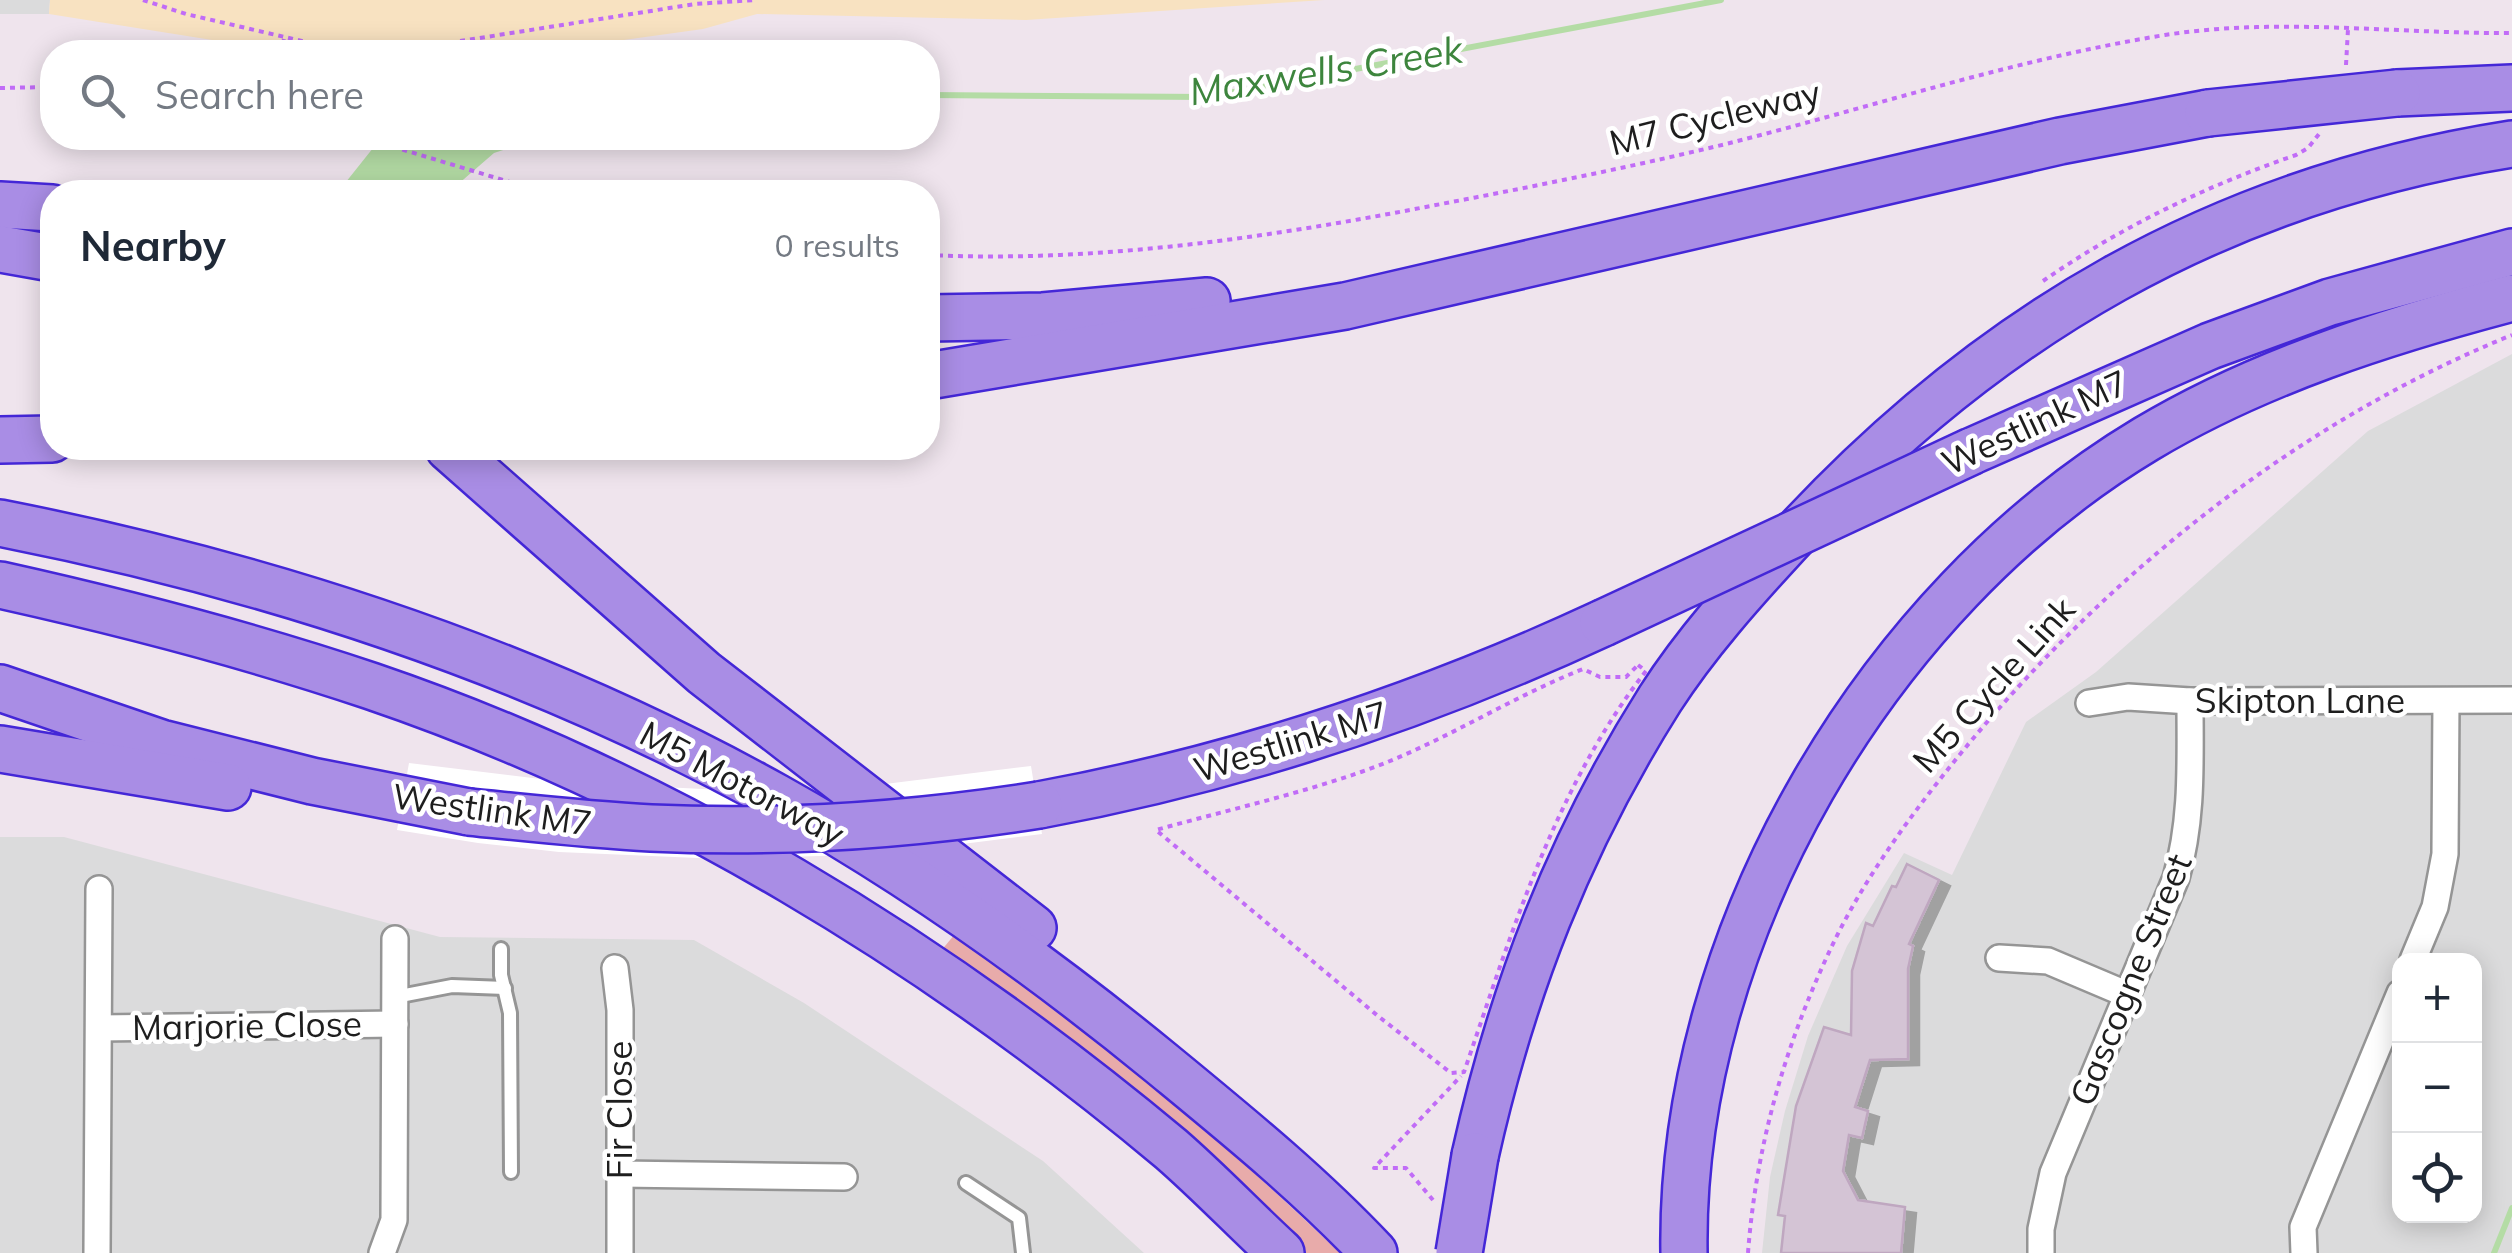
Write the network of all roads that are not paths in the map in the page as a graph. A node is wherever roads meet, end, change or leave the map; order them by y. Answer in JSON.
{"nodes":[{"id":1,"x":2512,"y":88,"type":"edge"},
{"id":2,"x":2512,"y":144,"type":"edge"},
{"id":3,"x":1845,"y":191,"type":"junction"},
{"id":4,"x":0,"y":205,"type":"edge"},
{"id":5,"x":40,"y":207,"type":"edge"},
{"id":6,"x":0,"y":248,"type":"edge"},
{"id":7,"x":2512,"y":252,"type":"edge"},
{"id":8,"x":40,"y":256,"type":"edge"},
{"id":9,"x":2512,"y":298,"type":"edge"},
{"id":10,"x":940,"y":318,"type":"edge"},
{"id":11,"x":940,"y":374,"type":"edge"},
{"id":12,"x":40,"y":439,"type":"edge"},
{"id":13,"x":0,"y":440,"type":"edge"},
{"id":14,"x":463,"y":460,"type":"edge"},
{"id":15,"x":0,"y":523,"type":"edge"},
{"id":16,"x":0,"y":584,"type":"edge"},
{"id":17,"x":0,"y":688,"type":"edge"},
{"id":18,"x":2512,"y":700,"type":"edge"},
{"id":19,"x":2190,"y":701,"type":"junction"},
{"id":20,"x":2446,"y":701,"type":"junction"},
{"id":21,"x":2089,"y":703,"type":"dead end"},
{"id":22,"x":0,"y":749,"type":"edge"},
{"id":23,"x":402,"y":808,"type":"junction"},
{"id":24,"x":99,"y":889,"type":"dead end"},
{"id":25,"x":395,"y":939,"type":"dead end"},
{"id":26,"x":500,"y":949,"type":"dead end"},
{"id":27,"x":2416,"y":953,"type":"edge"},
{"id":28,"x":1999,"y":958,"type":"dead end"},
{"id":29,"x":615,"y":968,"type":"dead end"},
{"id":30,"x":505,"y":988,"type":"junction"},
{"id":31,"x":2126,"y":994,"type":"junction"},
{"id":32,"x":395,"y":997,"type":"junction"},
{"id":33,"x":2392,"y":1012,"type":"edge"},
{"id":34,"x":395,"y":1024,"type":"junction"},
{"id":35,"x":98,"y":1028,"type":"junction"},
{"id":36,"x":1274,"y":1154,"type":"junction"},
{"id":37,"x":510,"y":1172,"type":"dead end"},
{"id":38,"x":620,"y":1174,"type":"junction"},
{"id":39,"x":844,"y":1178,"type":"dead end"},
{"id":40,"x":966,"y":1183,"type":"dead end"},
{"id":41,"x":98,"y":1253,"type":"edge"},
{"id":42,"x":382,"y":1253,"type":"edge"},
{"id":43,"x":620,"y":1253,"type":"edge"},
{"id":44,"x":1022,"y":1253,"type":"edge"},
{"id":45,"x":1281,"y":1253,"type":"edge"},
{"id":46,"x":1374,"y":1253,"type":"edge"},
{"id":47,"x":1459,"y":1253,"type":"edge"},
{"id":48,"x":1684,"y":1253,"type":"edge"},
{"id":49,"x":2041,"y":1253,"type":"edge"},
{"id":50,"x":2304,"y":1253,"type":"edge"}],
"edges":[{"from":1,"to":3,"type":"highway","bridge":true},
{"from":2,"to":47,"type":"highway","bridge":true},
{"from":3,"to":10,"type":"highway"},
{"from":3,"to":11,"type":"highway"},
{"from":4,"to":5,"type":"highway"},
{"from":6,"to":8,"type":"highway"},
{"from":7,"to":23,"type":"highway","name":"Westlink M7","bridge":true},
{"from":9,"to":48,"type":"highway"},
{"from":12,"to":13,"type":"highway"},
{"from":14,"to":36,"type":"highway"},
{"from":15,"to":36,"type":"highway","name":"M5 Motorway"},
{"from":16,"to":45,"type":"highway","name":"M5 Motorway"},
{"from":17,"to":23,"type":"highway","name":"Westlink M7"},
{"from":18,"to":20,"type":"street","name":"Skipton Lane"},
{"from":19,"to":20,"type":"street","name":"Skipton Lane"},
{"from":19,"to":21,"type":"street","name":"Skipton Lane"},
{"from":19,"to":31,"type":"street","name":"Gascogne Street"},
{"from":20,"to":27,"type":"street"},
{"from":22,"to":23,"type":"highway"},
{"from":24,"to":35,"type":"street"},
{"from":25,"to":32,"type":"street","name":"Marjorie Close"},
{"from":26,"to":30,"type":"lane"},
{"from":28,"to":31,"type":"street"},
{"from":29,"to":38,"type":"street","name":"Fir Close"},
{"from":30,"to":32,"type":"lane"},
{"from":30,"to":37,"type":"lane"},
{"from":31,"to":49,"type":"street","name":"Gascogne Street"},
{"from":32,"to":34,"type":"street","name":"Marjorie Close"},
{"from":33,"to":50,"type":"street"},
{"from":34,"to":35,"type":"street","name":"Marjorie Close"},
{"from":34,"to":42,"type":"street","name":"Marjorie Close"},
{"from":35,"to":41,"type":"street"},
{"from":36,"to":46,"type":"highway","name":"M5 Motorway"},
{"from":38,"to":39,"type":"street"},
{"from":38,"to":43,"type":"street","name":"Fir Close"},
{"from":40,"to":44,"type":"lane"}]}
